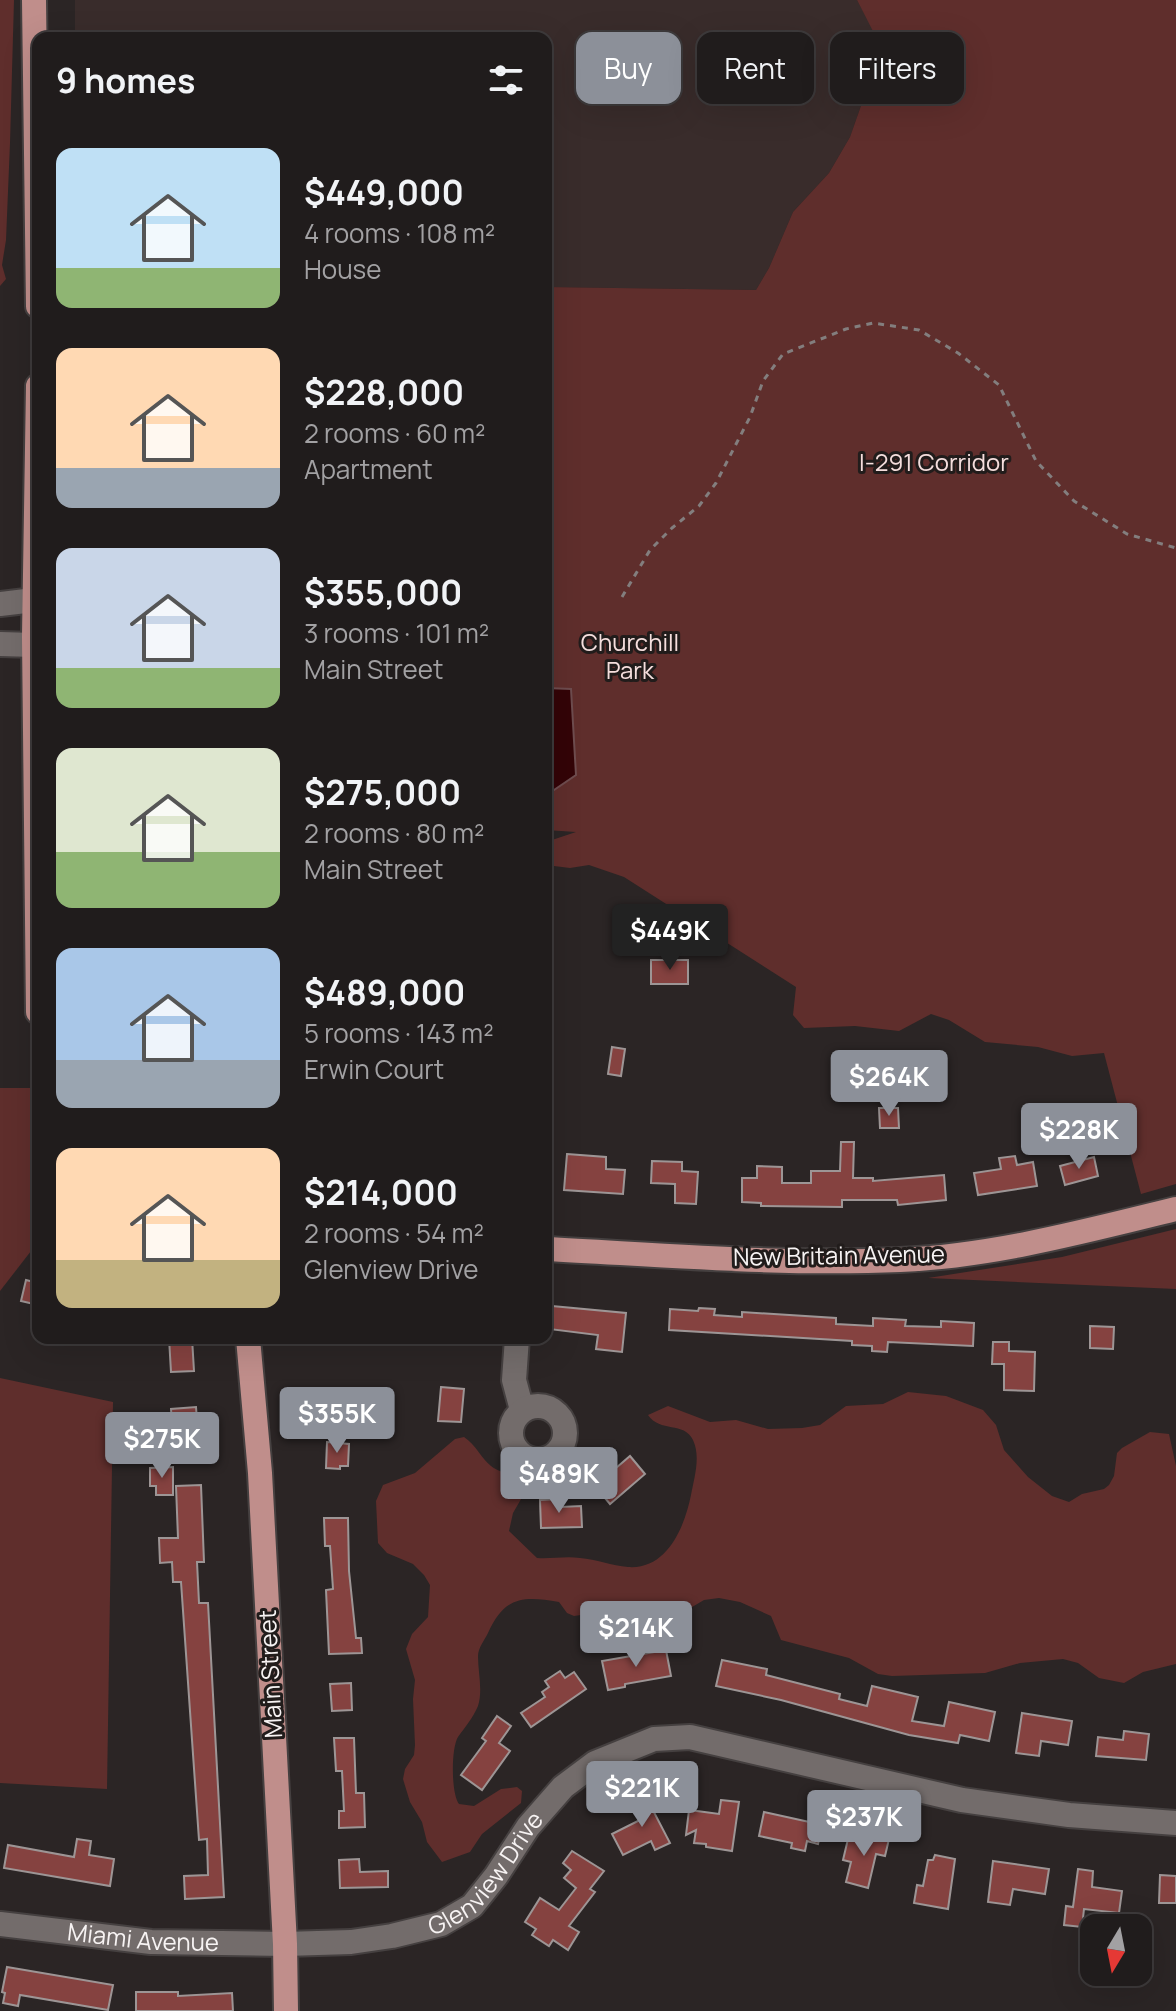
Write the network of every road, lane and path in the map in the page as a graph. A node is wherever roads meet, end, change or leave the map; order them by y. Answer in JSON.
{"nodes":[{"id":1,"x":34,"y":0,"type":"edge"},
{"id":2,"x":34,"y":32,"type":"edge"},
{"id":3,"x":1176,"y":548,"type":"edge"},
{"id":4,"x":622,"y":597,"type":"dead end"},
{"id":5,"x":32,"y":600,"type":"edge"},
{"id":6,"x":0,"y":604,"type":"edge"},
{"id":7,"x":0,"y":644,"type":"edge"},
{"id":8,"x":32,"y":645,"type":"edge"},
{"id":9,"x":1176,"y":1209,"type":"edge"},
{"id":10,"x":552,"y":1249,"type":"edge"},
{"id":11,"x":249,"y":1344,"type":"edge"},
{"id":12,"x":517,"y":1344,"type":"edge"},
{"id":13,"x":522,"y":1410,"type":"dead end"},
{"id":14,"x":1176,"y":1823,"type":"edge"},
{"id":15,"x":0,"y":1924,"type":"edge"},
{"id":16,"x":285,"y":1944,"type":"junction"},
{"id":17,"x":286,"y":2011,"type":"edge"}],
"edges":[{"from":1,"to":2,"type":"main road"},
{"from":3,"to":4,"type":"path"},
{"from":5,"to":6,"type":"street"},
{"from":7,"to":8,"type":"street"},
{"from":9,"to":10,"type":"main road","name":"New Britain Avenue"},
{"from":11,"to":16,"type":"main road","name":"Main Street"},
{"from":12,"to":13,"type":"street"},
{"from":14,"to":16,"type":"street","name":"Glenview Drive"},
{"from":15,"to":16,"type":"street","name":"Miami Avenue"},
{"from":16,"to":17,"type":"main road","name":"Main Street"}]}
